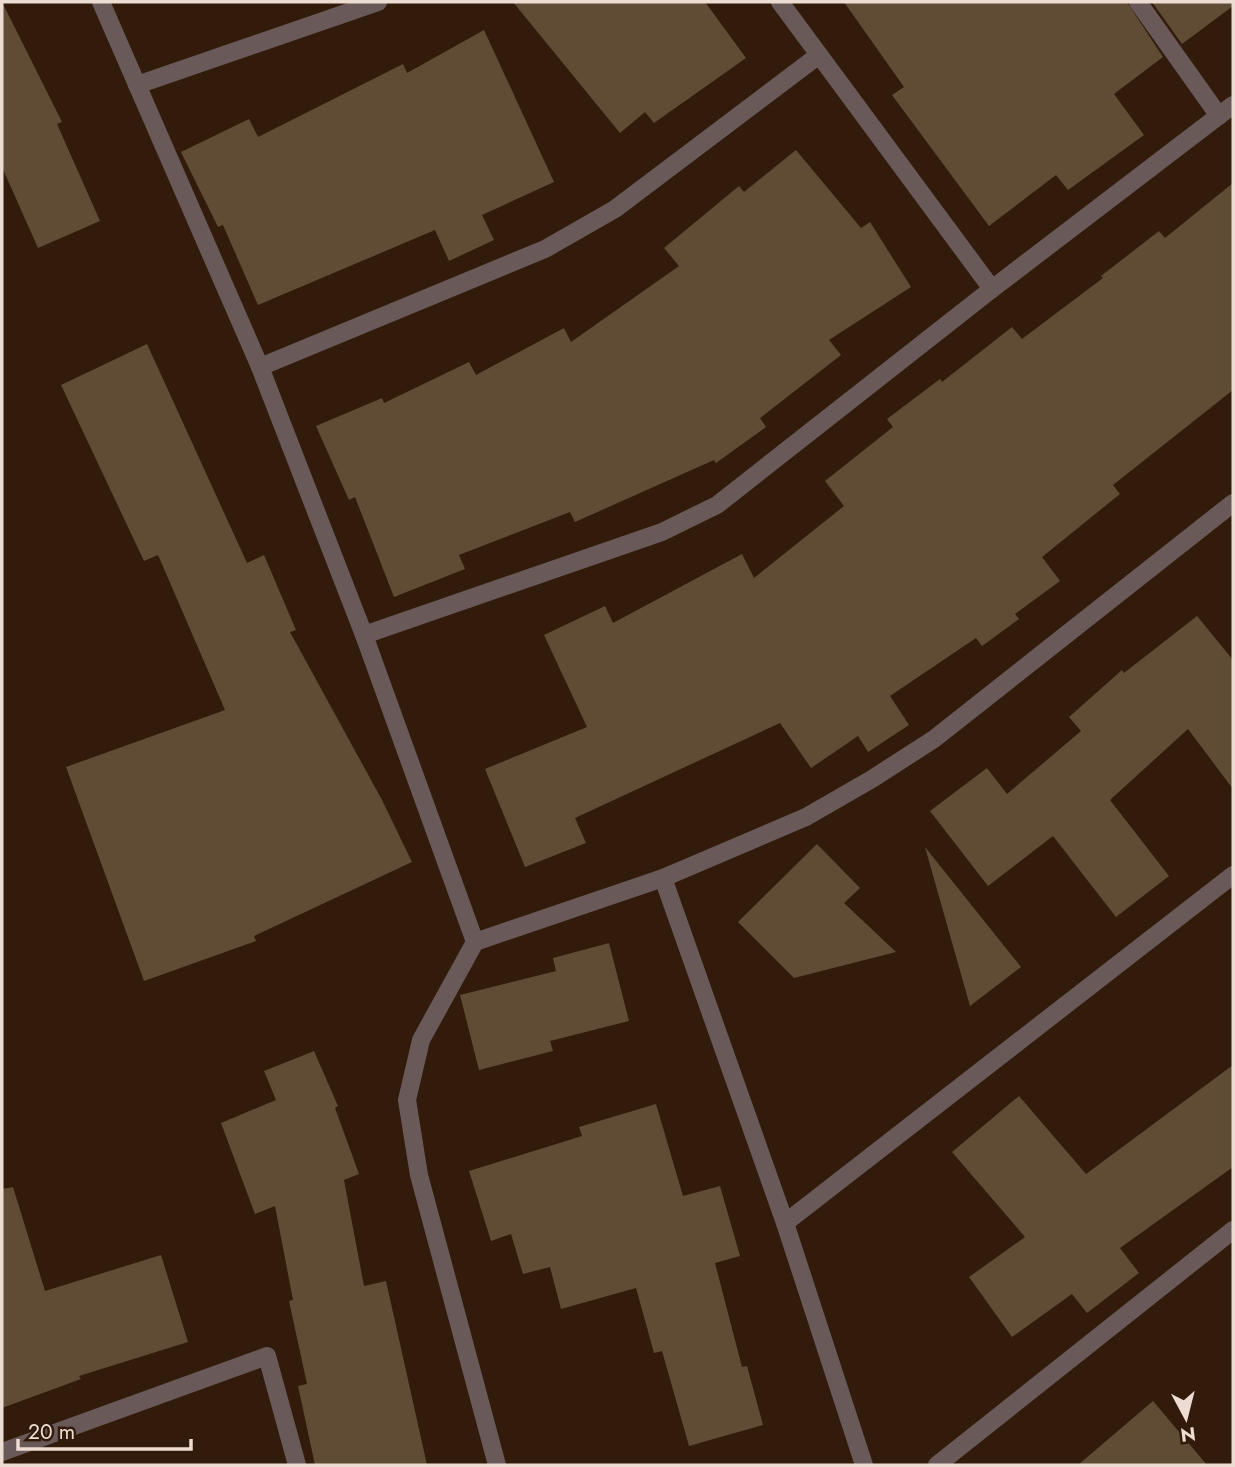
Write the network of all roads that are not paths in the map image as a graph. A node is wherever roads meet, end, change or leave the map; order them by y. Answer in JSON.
{"nodes":[{"id":1,"x":101,"y":2,"type":"edge"},
{"id":2,"x":378,"y":2,"type":"edge"},
{"id":3,"x":780,"y":2,"type":"edge"},
{"id":4,"x":1138,"y":2,"type":"edge"},
{"id":5,"x":819,"y":55,"type":"junction"},
{"id":6,"x":137,"y":85,"type":"junction"},
{"id":7,"x":1226,"y":110,"type":"edge"},
{"id":8,"x":992,"y":289,"type":"junction"},
{"id":9,"x":260,"y":367,"type":"junction"},
{"id":10,"x":1233,"y":503,"type":"edge"},
{"id":11,"x":364,"y":635,"type":"junction"},
{"id":12,"x":1233,"y":875,"type":"edge"},
{"id":13,"x":663,"y":878,"type":"junction"},
{"id":14,"x":475,"y":942,"type":"junction"},
{"id":15,"x":785,"y":1223,"type":"junction"},
{"id":16,"x":1233,"y":1230,"type":"edge"},
{"id":17,"x":2,"y":1452,"type":"edge"},
{"id":18,"x":297,"y":1465,"type":"edge"},
{"id":19,"x":497,"y":1465,"type":"edge"},
{"id":20,"x":864,"y":1465,"type":"edge"},
{"id":21,"x":937,"y":1465,"type":"edge"}],
"edges":[{"from":1,"to":6,"type":"street"},
{"from":2,"to":6,"type":"street"},
{"from":3,"to":5,"type":"street"},
{"from":4,"to":7,"type":"street"},
{"from":5,"to":8,"type":"street"},
{"from":5,"to":9,"type":"street"},
{"from":6,"to":9,"type":"street"},
{"from":7,"to":8,"type":"street"},
{"from":8,"to":11,"type":"street"},
{"from":9,"to":11,"type":"street"},
{"from":10,"to":13,"type":"street"},
{"from":11,"to":14,"type":"street"},
{"from":12,"to":15,"type":"street"},
{"from":13,"to":14,"type":"street"},
{"from":13,"to":15,"type":"street"},
{"from":14,"to":19,"type":"street"},
{"from":15,"to":20,"type":"street"},
{"from":16,"to":21,"type":"street"},
{"from":17,"to":18,"type":"street"}]}
